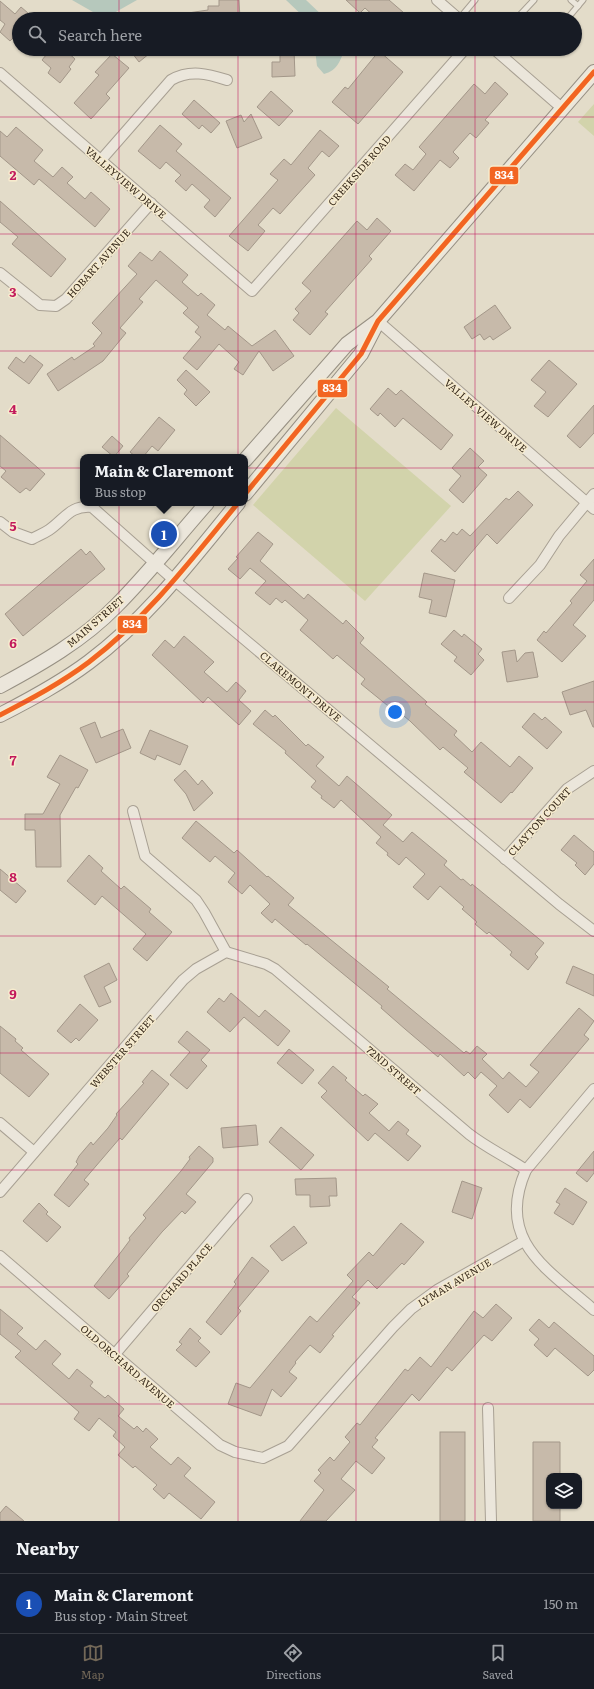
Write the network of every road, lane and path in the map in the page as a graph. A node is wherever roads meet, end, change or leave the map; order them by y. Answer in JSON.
{"nodes":[{"id":1,"x":437,"y":0,"type":"edge"},
{"id":2,"x":475,"y":0,"type":"edge"},
{"id":3,"x":534,"y":0,"type":"edge"},
{"id":4,"x":571,"y":0,"type":"edge"},
{"id":5,"x":583,"y":0,"type":"edge"},
{"id":6,"x":578,"y":6,"type":"junction"},
{"id":7,"x":451,"y":12,"type":"edge"},
{"id":8,"x":465,"y":12,"type":"edge"},
{"id":9,"x":523,"y":12,"type":"edge"},
{"id":10,"x":573,"y":12,"type":"edge"},
{"id":11,"x":459,"y":56,"type":"edge"},
{"id":12,"x":502,"y":56,"type":"edge"},
{"id":13,"x":594,"y":72,"type":"edge"},
{"id":14,"x":0,"y":73,"type":"edge"},
{"id":15,"x":227,"y":80,"type":"dead end"},
{"id":16,"x":563,"y":108,"type":"junction"},
{"id":17,"x":101,"y":160,"type":"junction"},
{"id":18,"x":151,"y":203,"type":"junction"},
{"id":19,"x":0,"y":273,"type":"edge"},
{"id":20,"x":252,"y":292,"type":"joint"},
{"id":21,"x":378,"y":321,"type":"junction"},
{"id":22,"x":248,"y":457,"type":"edge"},
{"id":23,"x":248,"y":490,"type":"edge"},
{"id":24,"x":594,"y":494,"type":"edge"},
{"id":25,"x":204,"y":506,"type":"edge"},
{"id":26,"x":236,"y":506,"type":"edge"},
{"id":27,"x":590,"y":506,"type":"edge"},
{"id":28,"x":0,"y":522,"type":"edge"},
{"id":29,"x":156,"y":563,"type":"junction"},
{"id":30,"x":174,"y":580,"type":"junction"},
{"id":31,"x":509,"y":598,"type":"dead end"},
{"id":32,"x":0,"y":686,"type":"edge"},
{"id":33,"x":0,"y":715,"type":"edge"},
{"id":34,"x":594,"y":771,"type":"edge"},
{"id":35,"x":133,"y":811,"type":"dead end"},
{"id":36,"x":505,"y":859,"type":"junction"},
{"id":37,"x":594,"y":932,"type":"edge"},
{"id":38,"x":226,"y":952,"type":"junction"},
{"id":39,"x":594,"y":1090,"type":"edge"},
{"id":40,"x":0,"y":1123,"type":"edge"},
{"id":41,"x":34,"y":1152,"type":"junction"},
{"id":42,"x":526,"y":1170,"type":"junction"},
{"id":43,"x":0,"y":1192,"type":"edge"},
{"id":44,"x":247,"y":1199,"type":"dead end"},
{"id":45,"x":524,"y":1241,"type":"junction"},
{"id":46,"x":0,"y":1256,"type":"edge"},
{"id":47,"x":594,"y":1310,"type":"edge"},
{"id":48,"x":115,"y":1354,"type":"junction"},
{"id":49,"x":488,"y":1408,"type":"dead end"},
{"id":50,"x":265,"y":1457,"type":"joint"},
{"id":51,"x":491,"y":1521,"type":"edge"}],
"edges":[{"from":1,"to":7,"type":"street"},
{"from":2,"to":8,"type":"lane"},
{"from":3,"to":9,"type":"lane"},
{"from":4,"to":6,"type":"lane"},
{"from":5,"to":6,"type":"lane"},
{"from":6,"to":10,"type":"lane"},
{"from":11,"to":20,"type":"street","name":"CREEKSIDE ROAD"},
{"from":12,"to":16,"type":"street"},
{"from":13,"to":16,"type":"main road"},
{"from":14,"to":17,"type":"street","name":"VALLEYVIEW DRIVE"},
{"from":15,"to":17,"type":"street"},
{"from":16,"to":21,"type":"main road"},
{"from":17,"to":18,"type":"street","name":"VALLEYVIEW DRIVE"},
{"from":18,"to":19,"type":"street","name":"HOBART AVENUE"},
{"from":18,"to":20,"type":"street","name":"VALLEYVIEW DRIVE"},
{"from":21,"to":22,"type":"main road"},
{"from":21,"to":23,"type":"main road"},
{"from":21,"to":27,"type":"street","name":"VALLEY VIEW DRIVE"},
{"from":24,"to":27,"type":"street"},
{"from":25,"to":29,"type":"main road","name":"MAIN STREET"},
{"from":26,"to":30,"type":"main road"},
{"from":27,"to":31,"type":"street"},
{"from":28,"to":29,"type":"street","name":"CLAREMONT DRIVE"},
{"from":29,"to":30,"type":"street","name":"CLAREMONT DRIVE"},
{"from":29,"to":32,"type":"main road","name":"MAIN STREET"},
{"from":30,"to":33,"type":"main road"},
{"from":30,"to":36,"type":"street","name":"CLAREMONT DRIVE"},
{"from":34,"to":36,"type":"street","name":"CLAYTON COURT"},
{"from":35,"to":38,"type":"street"},
{"from":36,"to":37,"type":"street","name":"CLAREMONT DRIVE"},
{"from":38,"to":41,"type":"street","name":"WEBSTER STREET"},
{"from":38,"to":42,"type":"street","name":"72ND STREET"},
{"from":39,"to":42,"type":"street"},
{"from":40,"to":41,"type":"street"},
{"from":41,"to":43,"type":"street","name":"WEBSTER STREET"},
{"from":42,"to":45,"type":"street"},
{"from":44,"to":48,"type":"street","name":"ORCHARD PLACE"},
{"from":45,"to":47,"type":"street"},
{"from":45,"to":50,"type":"street","name":"LYMAN AVENUE"},
{"from":46,"to":48,"type":"street","name":"OLD ORCHARD AVENUE"},
{"from":48,"to":50,"type":"street","name":"OLD ORCHARD AVENUE"},
{"from":49,"to":51,"type":"street"}]}
